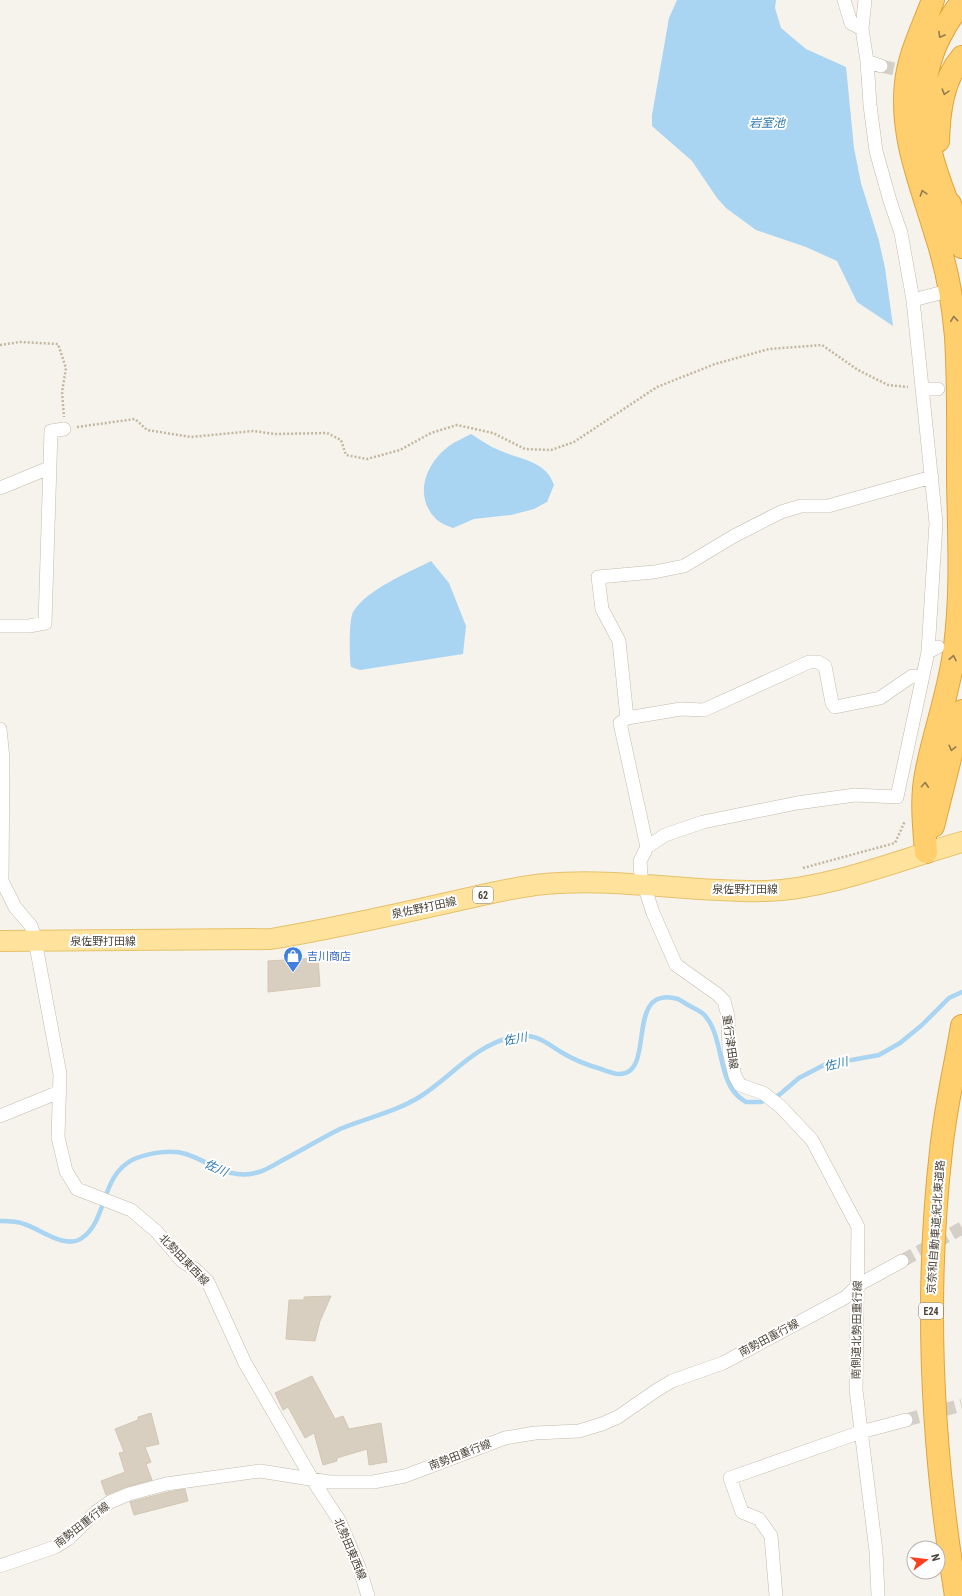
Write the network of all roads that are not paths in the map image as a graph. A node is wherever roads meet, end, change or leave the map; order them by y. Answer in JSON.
{"nodes":[{"id":1,"x":844,"y":0,"type":"edge"},
{"id":2,"x":865,"y":0,"type":"edge"},
{"id":3,"x":933,"y":0,"type":"edge"},
{"id":4,"x":943,"y":0,"type":"edge"},
{"id":5,"x":962,"y":2,"type":"edge"},
{"id":6,"x":862,"y":29,"type":"junction"},
{"id":7,"x":921,"y":33,"type":"junction"},
{"id":8,"x":962,"y":57,"type":"edge"},
{"id":9,"x":868,"y":61,"type":"junction"},
{"id":10,"x":881,"y":66,"type":"tunnel mouth"},
{"id":11,"x":954,"y":218,"type":"junction"},
{"id":12,"x":962,"y":247,"type":"edge"},
{"id":13,"x":940,"y":293,"type":"dead end"},
{"id":14,"x":913,"y":300,"type":"junction"},
{"id":15,"x":923,"y":389,"type":"junction"},
{"id":16,"x":938,"y":389,"type":"dead end"},
{"id":17,"x":64,"y":429,"type":"road end"},
{"id":18,"x":49,"y":468,"type":"junction"},
{"id":19,"x":932,"y":477,"type":"junction"},
{"id":20,"x":0,"y":488,"type":"edge"},
{"id":21,"x":0,"y":626,"type":"edge"},
{"id":22,"x":922,"y":677,"type":"junction"},
{"id":23,"x":962,"y":711,"type":"edge"},
{"id":24,"x":627,"y":718,"type":"junction"},
{"id":25,"x":0,"y":729,"type":"edge"},
{"id":26,"x":962,"y":842,"type":"edge"},
{"id":27,"x":647,"y":847,"type":"junction"},
{"id":28,"x":926,"y":852,"type":"junction"},
{"id":29,"x":642,"y":886,"type":"junction"},
{"id":30,"x":0,"y":941,"type":"edge"},
{"id":31,"x":35,"y":941,"type":"junction"},
{"id":32,"x":962,"y":1026,"type":"edge"},
{"id":33,"x":59,"y":1092,"type":"junction"},
{"id":34,"x":0,"y":1116,"type":"edge"},
{"id":35,"x":858,"y":1227,"type":"joint"},
{"id":36,"x":902,"y":1261,"type":"tunnel mouth"},
{"id":37,"x":858,"y":1285,"type":"junction"},
{"id":38,"x":906,"y":1420,"type":"tunnel mouth"},
{"id":39,"x":861,"y":1432,"type":"junction"},
{"id":40,"x":312,"y":1479,"type":"junction"},
{"id":41,"x":0,"y":1566,"type":"edge"},
{"id":42,"x":368,"y":1596,"type":"edge"},
{"id":43,"x":776,"y":1596,"type":"edge"},
{"id":44,"x":878,"y":1596,"type":"edge"},
{"id":45,"x":956,"y":1596,"type":"edge"}],
"edges":[{"from":1,"to":6,"type":"street"},
{"from":2,"to":6,"type":"street"},
{"from":3,"to":7,"type":"highway"},
{"from":4,"to":7,"type":"highway"},
{"from":5,"to":11,"type":"highway","one_way":true},
{"from":6,"to":9,"type":"street"},
{"from":28,"to":7,"type":"highway","one_way":true},
{"from":8,"to":11,"type":"highway","one_way":true},
{"from":9,"to":10,"type":"street"},
{"from":9,"to":14,"type":"street"},
{"from":11,"to":12,"type":"highway"},
{"from":13,"to":14,"type":"street"},
{"from":14,"to":15,"type":"street"},
{"from":15,"to":16,"type":"street"},
{"from":15,"to":19,"type":"street"},
{"from":17,"to":18,"type":"street"},
{"from":18,"to":20,"type":"street"},
{"from":18,"to":21,"type":"street"},
{"from":19,"to":22,"type":"street"},
{"from":19,"to":24,"type":"street"},
{"from":22,"to":24,"type":"street"},
{"from":22,"to":27,"type":"street"},
{"from":23,"to":28,"type":"highway","one_way":true},
{"from":24,"to":27,"type":"street"},
{"from":25,"to":31,"type":"street","name":"北勢田東西線"},
{"from":26,"to":28,"type":"main road","name":"泉佐野打田線","number":"62"},
{"from":27,"to":29,"type":"street"},
{"from":28,"to":29,"type":"main road","name":"泉佐野打田線","number":"62"},
{"from":29,"to":31,"type":"main road","name":"泉佐野打田線","number":"62"},
{"from":29,"to":35,"type":"street","name":"重行津田線"},
{"from":30,"to":31,"type":"main road","name":"泉佐野打田線","number":"62"},
{"from":31,"to":33,"type":"street","name":"北勢田東西線"},
{"from":32,"to":45,"type":"highway","name":"京奈和自動車道;紀北東道路","number":"E24"},
{"from":33,"to":34,"type":"street"},
{"from":33,"to":40,"type":"street","name":"北勢田東西線"},
{"from":35,"to":37,"type":"street","name":"南側道北勢田重行線"},
{"from":36,"to":37,"type":"street","name":"南勢田重行線"},
{"from":37,"to":39,"type":"street","name":"南側道北勢田重行線"},
{"from":37,"to":40,"type":"street","name":"南勢田重行線"},
{"from":38,"to":39,"type":"street"},
{"from":39,"to":43,"type":"street"},
{"from":39,"to":44,"type":"street","name":"南側道北勢田重行線"},
{"from":40,"to":41,"type":"street","name":"南勢田重行線"},
{"from":40,"to":42,"type":"street","name":"北勢田東西線"}]}
